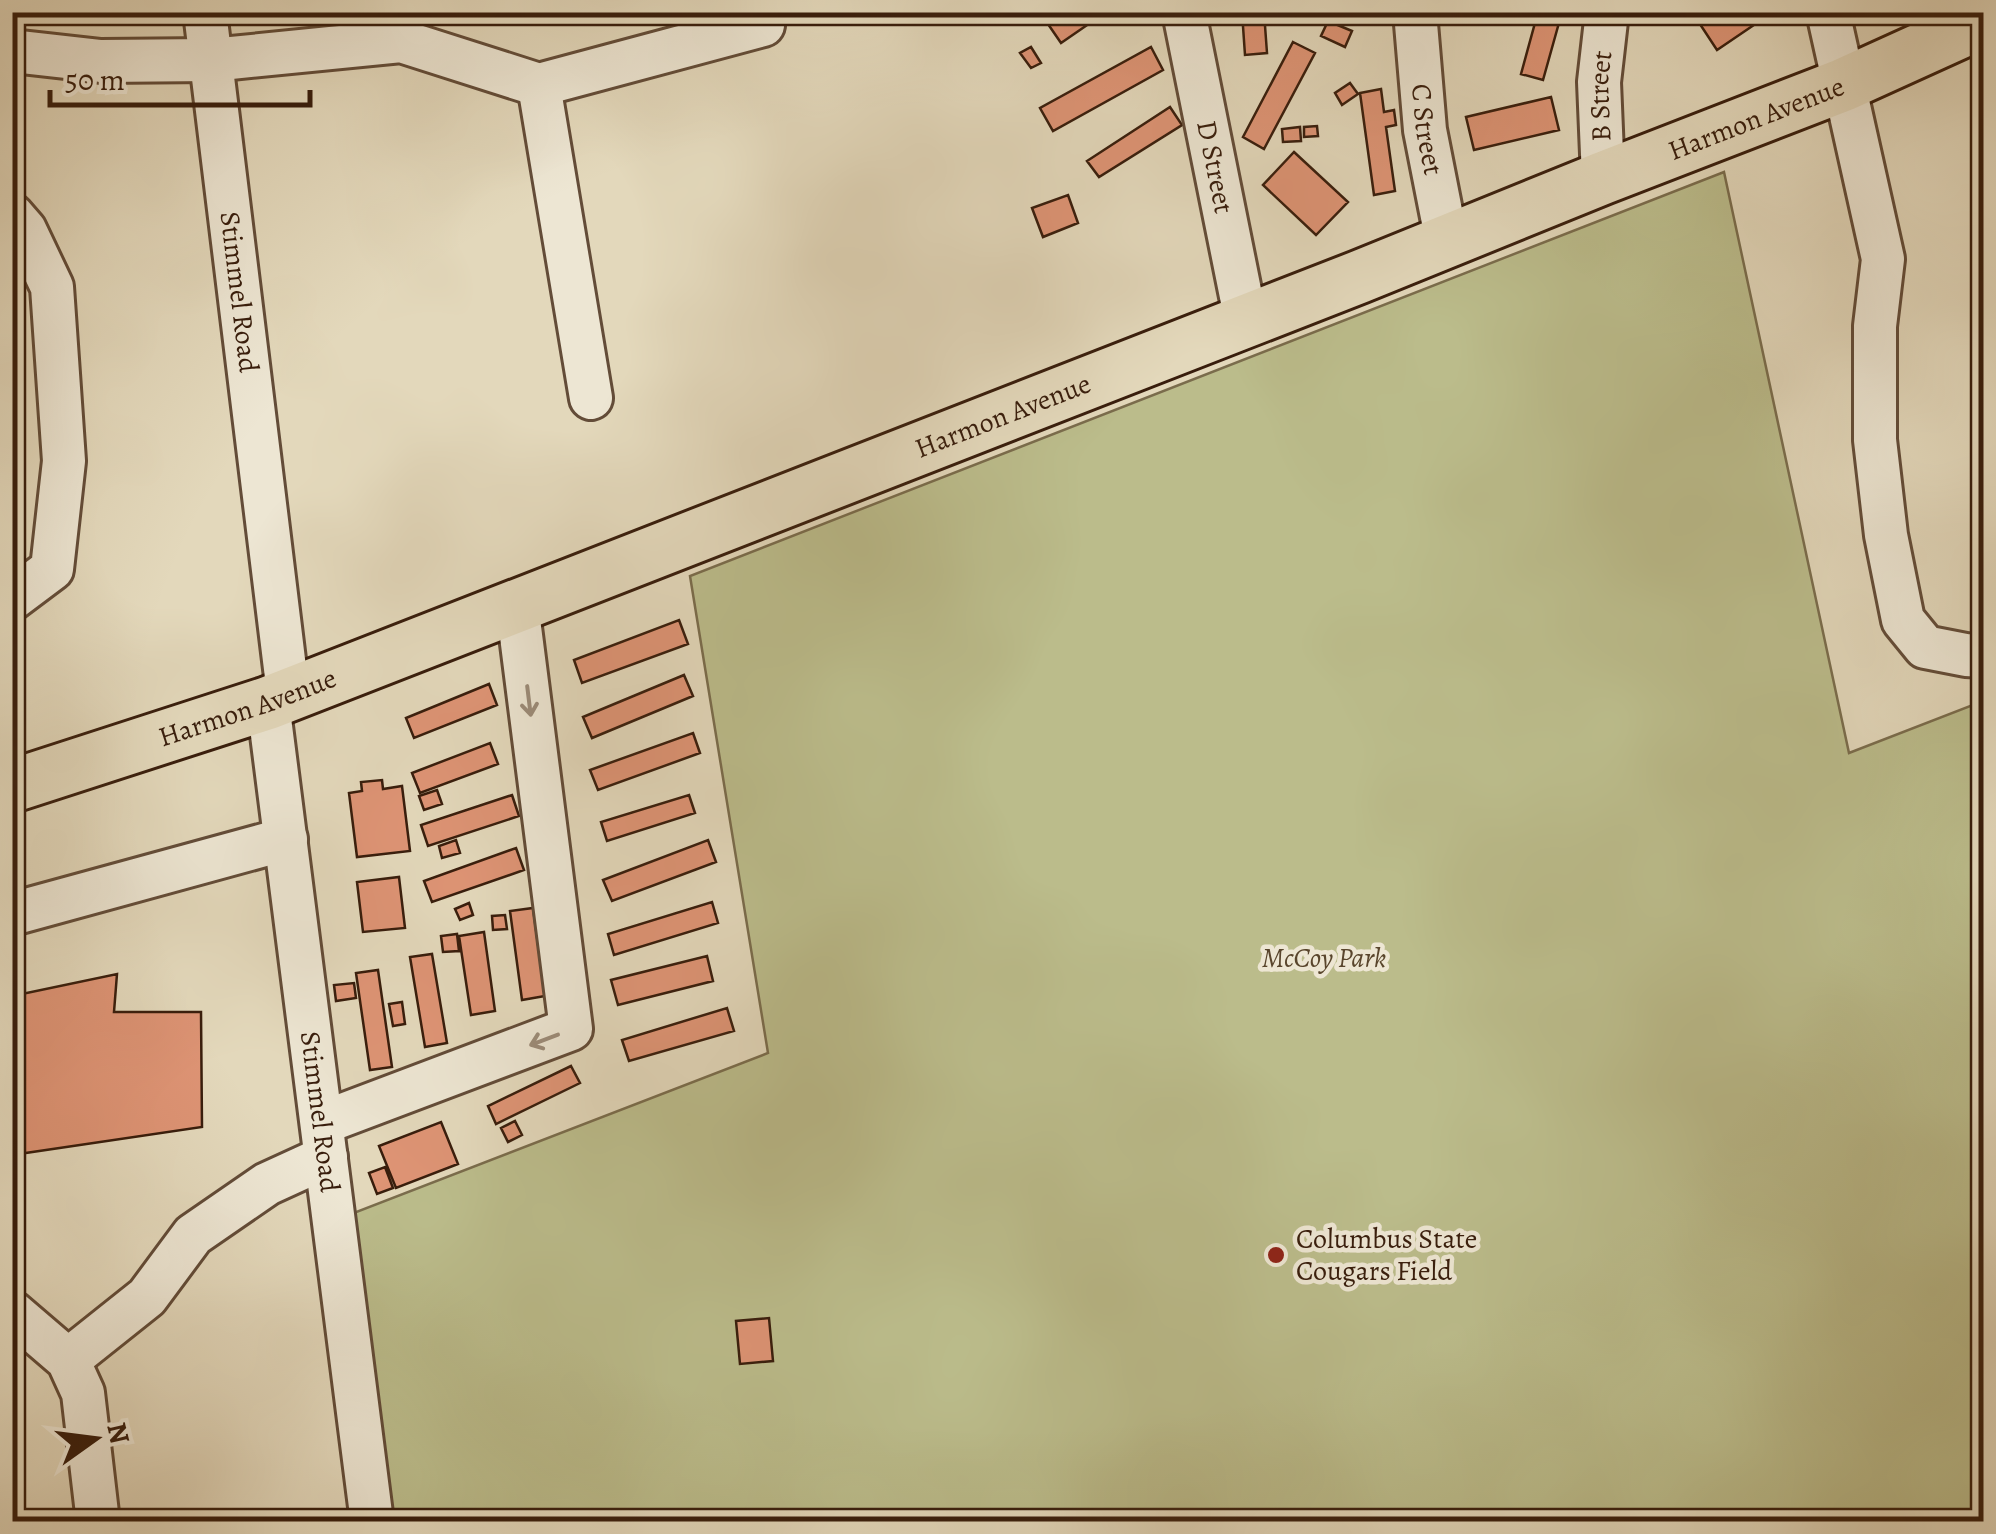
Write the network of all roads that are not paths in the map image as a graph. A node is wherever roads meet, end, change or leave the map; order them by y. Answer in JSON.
{"nodes":[{"id":1,"x":205,"y":12,"type":"edge"},
{"id":2,"x":1184,"y":12,"type":"edge"},
{"id":3,"x":1415,"y":12,"type":"edge"},
{"id":4,"x":1607,"y":12,"type":"edge"},
{"id":5,"x":1828,"y":12,"type":"edge"},
{"id":6,"x":1968,"y":22,"type":"edge"},
{"id":7,"x":763,"y":25,"type":"dead end"},
{"id":8,"x":13,"y":42,"type":"edge"},
{"id":9,"x":211,"y":60,"type":"junction"},
{"id":10,"x":540,"y":85,"type":"junction"},
{"id":11,"x":1842,"y":85,"type":"junction"},
{"id":12,"x":1604,"y":178,"type":"junction"},
{"id":13,"x":12,"y":215,"type":"edge"},
{"id":14,"x":1446,"y":242,"type":"junction"},
{"id":15,"x":1246,"y":321,"type":"junction"},
{"id":16,"x":591,"y":398,"type":"dead end"},
{"id":17,"x":12,"y":599,"type":"edge"},
{"id":18,"x":517,"y":604,"type":"junction"},
{"id":19,"x":1984,"y":656,"type":"edge"},
{"id":20,"x":278,"y":698,"type":"junction"},
{"id":21,"x":12,"y":786,"type":"edge"},
{"id":22,"x":286,"y":839,"type":"junction"},
{"id":23,"x":12,"y":914,"type":"edge"},
{"id":24,"x":324,"y":1140,"type":"junction"},
{"id":25,"x":12,"y":1312,"type":"edge"},
{"id":26,"x":68,"y":1360,"type":"junction"},
{"id":27,"x":98,"y":1522,"type":"edge"},
{"id":28,"x":372,"y":1522,"type":"edge"}],
"edges":[{"from":1,"to":9,"type":"street","name":"Stimmel Road"},
{"from":2,"to":15,"type":"street","name":"D Street"},
{"from":3,"to":14,"type":"street","name":"C Street"},
{"from":4,"to":12,"type":"street","name":"B Street"},
{"from":5,"to":11,"type":"street"},
{"from":6,"to":11,"type":"main road","name":"Harmon Avenue"},
{"from":7,"to":10,"type":"street"},
{"from":8,"to":9,"type":"street"},
{"from":9,"to":10,"type":"street"},
{"from":9,"to":20,"type":"street","name":"Stimmel Road"},
{"from":10,"to":16,"type":"street"},
{"from":11,"to":12,"type":"main road","name":"Harmon Avenue"},
{"from":11,"to":19,"type":"street"},
{"from":12,"to":14,"type":"main road","name":"Harmon Avenue"},
{"from":13,"to":17,"type":"street"},
{"from":14,"to":15,"type":"main road","name":"Harmon Avenue"},
{"from":15,"to":18,"type":"main road","name":"Harmon Avenue"},
{"from":18,"to":20,"type":"main road","name":"Harmon Avenue"},
{"from":18,"to":24,"type":"street","one_way":true},
{"from":20,"to":21,"type":"main road","name":"Harmon Avenue"},
{"from":20,"to":22,"type":"street","name":"Stimmel Road"},
{"from":22,"to":23,"type":"street"},
{"from":22,"to":24,"type":"street","name":"Stimmel Road"},
{"from":24,"to":26,"type":"street"},
{"from":24,"to":28,"type":"street","name":"Stimmel Road"},
{"from":25,"to":26,"type":"street"},
{"from":26,"to":27,"type":"street"}]}
